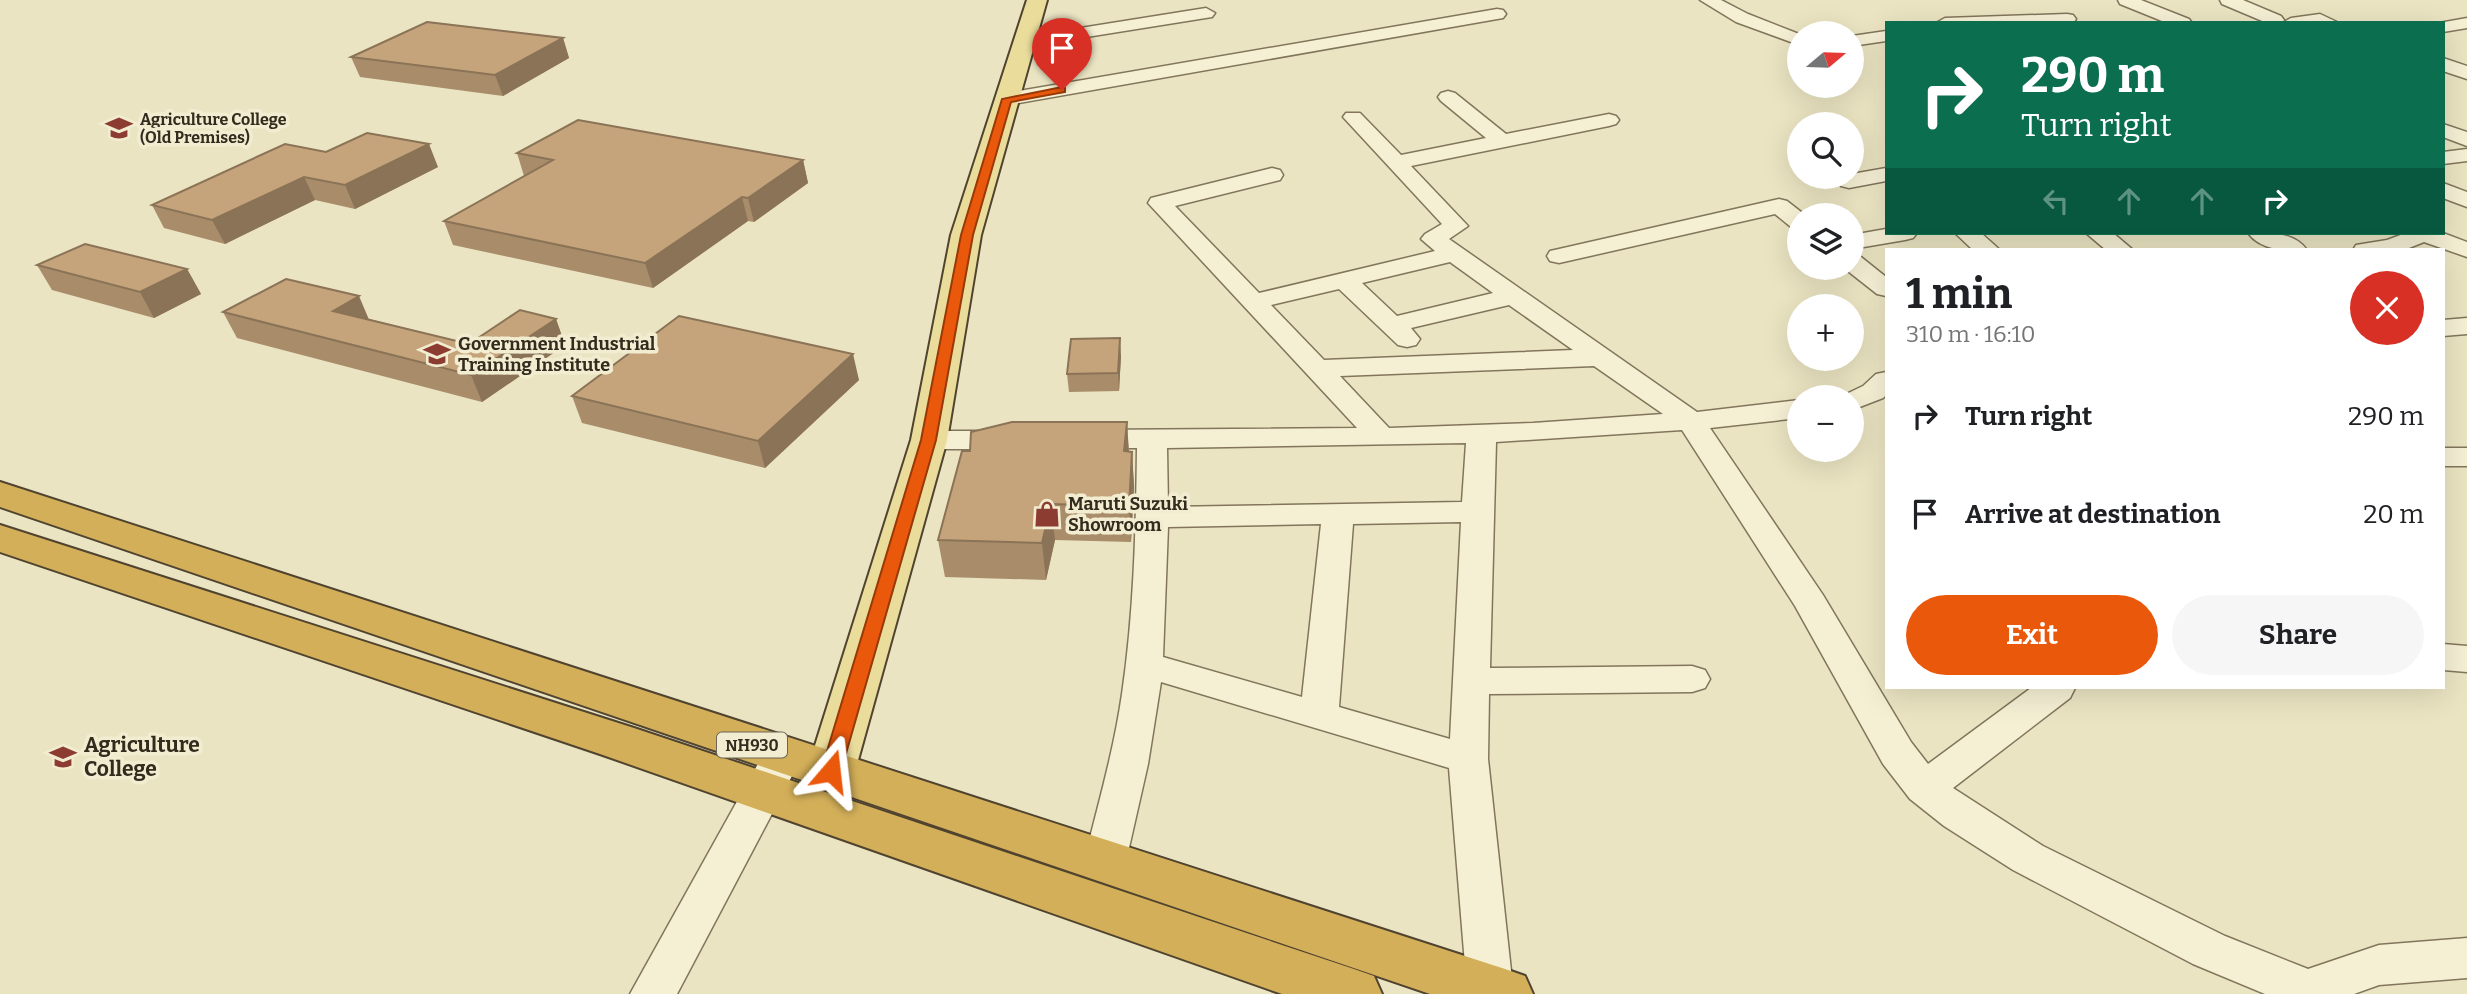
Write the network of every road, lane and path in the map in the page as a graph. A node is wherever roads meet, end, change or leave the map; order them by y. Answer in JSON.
{"nodes":[{"id":1,"x":1037,"y":0,"type":"edge"},
{"id":2,"x":1708,"y":0,"type":"edge"},
{"id":3,"x":2126,"y":0,"type":"edge"},
{"id":4,"x":2228,"y":0,"type":"edge"},
{"id":5,"x":2036,"y":4,"type":"dead end"},
{"id":6,"x":1206,"y":13,"type":"dead end"},
{"id":7,"x":1497,"y":14,"type":"dead end"},
{"id":8,"x":2071,"y":21,"type":"edge"},
{"id":9,"x":2178,"y":21,"type":"edge"},
{"id":10,"x":2280,"y":21,"type":"edge"},
{"id":11,"x":2295,"y":21,"type":"edge"},
{"id":12,"x":2325,"y":21,"type":"edge"},
{"id":13,"x":2467,"y":23,"type":"edge"},
{"id":14,"x":2445,"y":27,"type":"edge"},
{"id":15,"x":1787,"y":35,"type":"edge"},
{"id":16,"x":1885,"y":36,"type":"edge"},
{"id":17,"x":1864,"y":39,"type":"edge"},
{"id":18,"x":1024,"y":42,"type":"junction"},
{"id":19,"x":1448,"y":97,"type":"dead end"},
{"id":20,"x":1007,"y":99,"type":"junction"},
{"id":21,"x":1353,"y":117,"type":"dead end"},
{"id":22,"x":1609,"y":120,"type":"dead end"},
{"id":23,"x":2445,"y":131,"type":"edge"},
{"id":24,"x":2467,"y":139,"type":"edge"},
{"id":25,"x":1502,"y":141,"type":"junction"},
{"id":26,"x":2467,"y":155,"type":"edge"},
{"id":27,"x":2445,"y":158,"type":"edge"},
{"id":28,"x":1396,"y":162,"type":"junction"},
{"id":29,"x":1272,"y":174,"type":"dead end"},
{"id":30,"x":1885,"y":175,"type":"edge"},
{"id":31,"x":1864,"y":178,"type":"edge"},
{"id":32,"x":2445,"y":191,"type":"edge"},
{"id":33,"x":2467,"y":200,"type":"edge"},
{"id":34,"x":1787,"y":212,"type":"edge"},
{"id":35,"x":1893,"y":235,"type":"edge"},
{"id":36,"x":1969,"y":235,"type":"edge"},
{"id":37,"x":2101,"y":235,"type":"edge"},
{"id":38,"x":2264,"y":235,"type":"edge"},
{"id":39,"x":2421,"y":235,"type":"edge"},
{"id":40,"x":2427,"y":235,"type":"edge"},
{"id":41,"x":1864,"y":240,"type":"edge"},
{"id":42,"x":1986,"y":248,"type":"edge"},
{"id":43,"x":2118,"y":248,"type":"edge"},
{"id":44,"x":2291,"y":248,"type":"edge"},
{"id":45,"x":2382,"y":248,"type":"edge"},
{"id":46,"x":2467,"y":250,"type":"edge"},
{"id":47,"x":1454,"y":254,"type":"junction"},
{"id":48,"x":1559,"y":256,"type":"dead end"},
{"id":49,"x":1864,"y":272,"type":"edge"},
{"id":50,"x":1344,"y":280,"type":"junction"},
{"id":51,"x":1885,"y":288,"type":"edge"},
{"id":52,"x":1514,"y":296,"type":"junction"},
{"id":53,"x":1252,"y":302,"type":"junction"},
{"id":54,"x":1392,"y":326,"type":"junction"},
{"id":55,"x":1602,"y":357,"type":"junction"},
{"id":56,"x":1432,"y":364,"type":"junction"},
{"id":57,"x":1316,"y":369,"type":"junction"},
{"id":58,"x":1885,"y":381,"type":"edge"},
{"id":59,"x":1864,"y":396,"type":"edge"},
{"id":60,"x":1864,"y":402,"type":"edge"},
{"id":61,"x":1885,"y":407,"type":"edge"},
{"id":62,"x":1787,"y":410,"type":"edge"},
{"id":63,"x":1691,"y":421,"type":"junction"},
{"id":64,"x":1481,"y":432,"type":"junction"},
{"id":65,"x":1380,"y":435,"type":"junction"},
{"id":66,"x":1152,"y":439,"type":"junction"},
{"id":67,"x":929,"y":440,"type":"junction"},
{"id":68,"x":2445,"y":457,"type":"edge"},
{"id":69,"x":2467,"y":457,"type":"edge"},
{"id":70,"x":0,"y":494,"type":"edge"},
{"id":71,"x":1478,"y":512,"type":"junction"},
{"id":72,"x":1338,"y":514,"type":"junction"},
{"id":73,"x":1153,"y":517,"type":"junction"},
{"id":74,"x":0,"y":538,"type":"edge"},
{"id":75,"x":2445,"y":657,"type":"edge"},
{"id":76,"x":2467,"y":659,"type":"edge"},
{"id":77,"x":1143,"y":664,"type":"junction"},
{"id":78,"x":1692,"y":679,"type":"dead end"},
{"id":79,"x":1472,"y":681,"type":"junction"},
{"id":80,"x":2056,"y":689,"type":"edge"},
{"id":81,"x":1319,"y":715,"type":"junction"},
{"id":82,"x":1468,"y":759,"type":"junction"},
{"id":83,"x":831,"y":771,"type":"junction"},
{"id":84,"x":773,"y":773,"type":"junction"},
{"id":85,"x":1924,"y":788,"type":"junction"},
{"id":86,"x":1105,"y":861,"type":"junction"},
{"id":87,"x":2467,"y":958,"type":"edge"},
{"id":88,"x":1276,"y":981,"type":"edge"},
{"id":89,"x":1498,"y":991,"type":"edge"},
{"id":90,"x":2308,"y":992,"type":"edge"},
{"id":91,"x":653,"y":994,"type":"edge"},
{"id":92,"x":1354,"y":994,"type":"edge"}],
"edges":[{"from":1,"to":18,"type":"main road"},
{"from":2,"to":15,"type":"street"},
{"from":3,"to":9,"type":"street"},
{"from":4,"to":10,"type":"street"},
{"from":5,"to":8,"type":"street"},
{"from":6,"to":18,"type":"street"},
{"from":7,"to":20,"type":"street"},
{"from":11,"to":12,"type":"street"},
{"from":13,"to":14,"type":"street"},
{"from":16,"to":17,"type":"street"},
{"from":18,"to":20,"type":"main road"},
{"from":19,"to":25,"type":"street"},
{"from":20,"to":67,"type":"main road"},
{"from":21,"to":28,"type":"street"},
{"from":22,"to":25,"type":"street"},
{"from":23,"to":24,"type":"street"},
{"from":25,"to":28,"type":"street"},
{"from":26,"to":27,"type":"street"},
{"from":28,"to":47,"type":"street"},
{"from":29,"to":53,"type":"street"},
{"from":30,"to":31,"type":"street"},
{"from":32,"to":33,"type":"street"},
{"from":34,"to":48,"type":"street"},
{"from":35,"to":41,"type":"street"},
{"from":36,"to":42,"type":"street"},
{"from":37,"to":43,"type":"street"},
{"from":38,"to":44,"type":"street"},
{"from":39,"to":45,"type":"street"},
{"from":40,"to":46,"type":"street"},
{"from":47,"to":50,"type":"street"},
{"from":47,"to":52,"type":"street"},
{"from":49,"to":51,"type":"street"},
{"from":50,"to":53,"type":"street"},
{"from":50,"to":54,"type":"street"},
{"from":52,"to":54,"type":"street"},
{"from":52,"to":55,"type":"street"},
{"from":53,"to":57,"type":"street"},
{"from":54,"to":56,"type":"street"},
{"from":55,"to":56,"type":"street"},
{"from":55,"to":63,"type":"street"},
{"from":56,"to":57,"type":"street"},
{"from":57,"to":65,"type":"street"},
{"from":58,"to":59,"type":"street"},
{"from":60,"to":61,"type":"street"},
{"from":62,"to":63,"type":"street"},
{"from":63,"to":64,"type":"street"},
{"from":63,"to":85,"type":"street"},
{"from":64,"to":65,"type":"street"},
{"from":64,"to":71,"type":"street"},
{"from":65,"to":66,"type":"street"},
{"from":66,"to":67,"type":"street"},
{"from":66,"to":73,"type":"street"},
{"from":67,"to":83,"type":"main road"},
{"from":68,"to":69,"type":"street"},
{"from":70,"to":84,"type":"highway","number":"NH930"},
{"from":71,"to":72,"type":"street"},
{"from":71,"to":79,"type":"street"},
{"from":72,"to":73,"type":"street"},
{"from":72,"to":81,"type":"street"},
{"from":73,"to":77,"type":"street"},
{"from":74,"to":84,"type":"highway","number":"NH930"},
{"from":75,"to":76,"type":"street"},
{"from":77,"to":81,"type":"street"},
{"from":77,"to":86,"type":"street"},
{"from":78,"to":79,"type":"street"},
{"from":79,"to":82,"type":"street"},
{"from":80,"to":85,"type":"street"},
{"from":81,"to":82,"type":"street"},
{"from":82,"to":89,"type":"street"},
{"from":83,"to":84,"type":"highway","number":"NH930"},
{"from":83,"to":86,"type":"highway","number":"NH930"},
{"from":84,"to":88,"type":"highway","number":"NH930"},
{"from":84,"to":91,"type":"street"},
{"from":85,"to":90,"type":"street"},
{"from":86,"to":89,"type":"highway","number":"NH930"},
{"from":87,"to":90,"type":"street"},
{"from":88,"to":92,"type":"highway","number":"NH930"}]}
